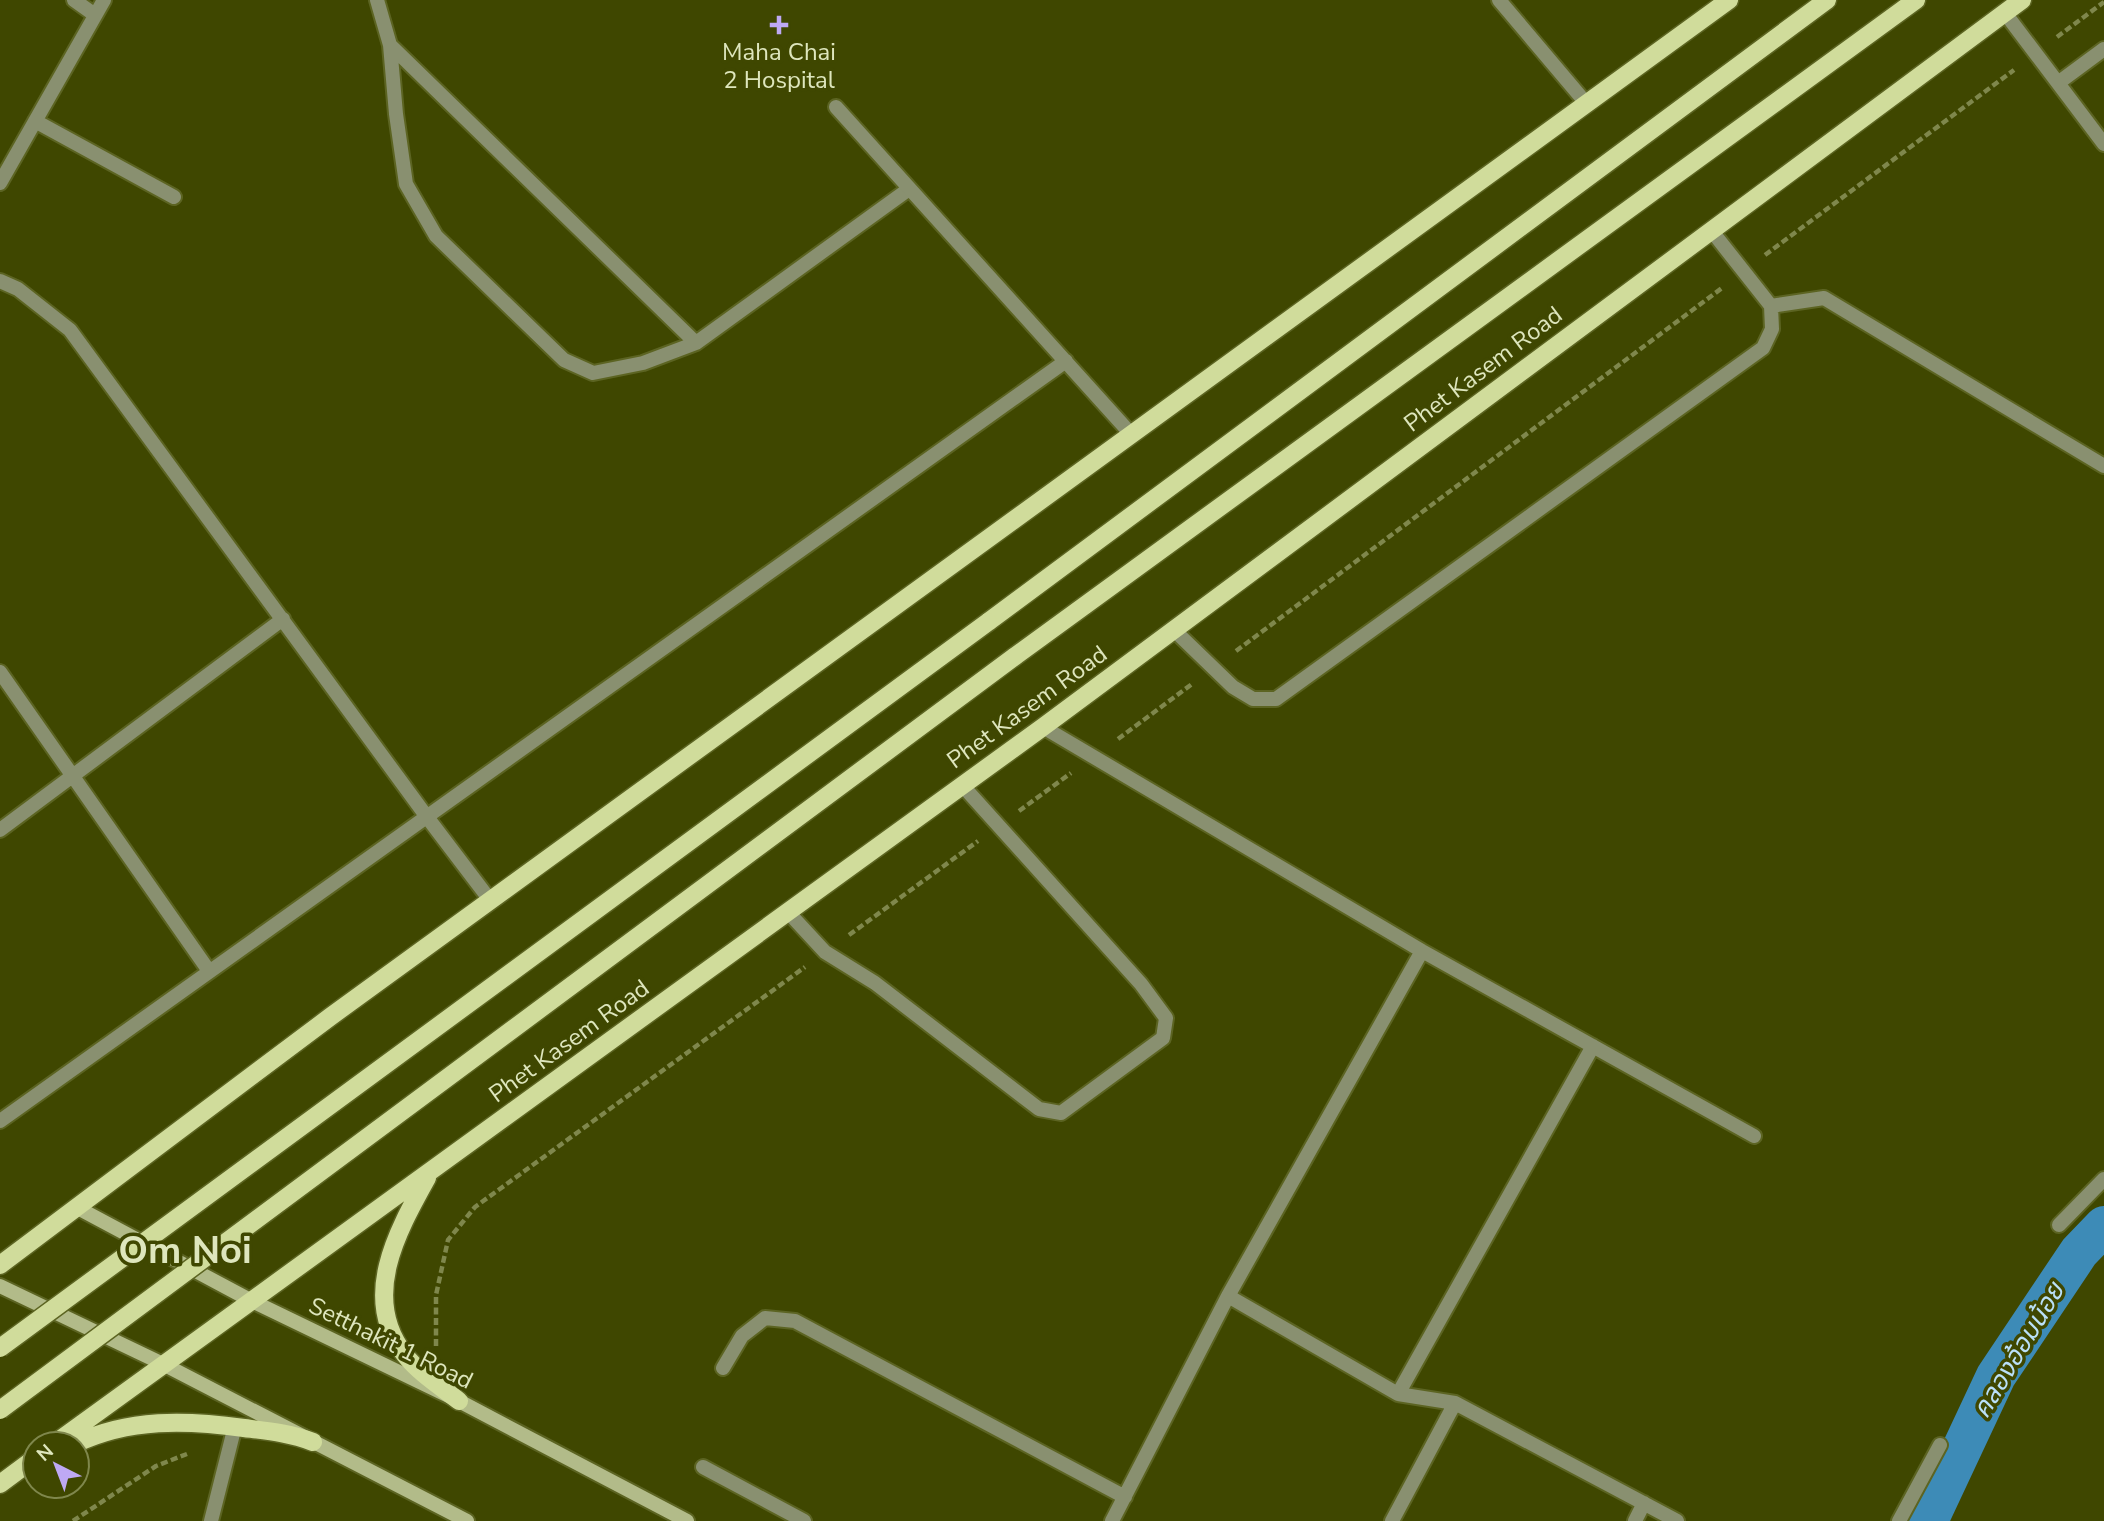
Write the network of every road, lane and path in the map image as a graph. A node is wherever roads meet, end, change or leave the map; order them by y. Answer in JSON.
{"nodes":[{"id":1,"x":74,"y":0,"type":"edge"},
{"id":2,"x":104,"y":0,"type":"edge"},
{"id":3,"x":377,"y":0,"type":"edge"},
{"id":4,"x":1499,"y":0,"type":"edge"},
{"id":5,"x":1729,"y":0,"type":"edge"},
{"id":6,"x":1826,"y":0,"type":"edge"},
{"id":7,"x":1916,"y":0,"type":"edge"},
{"id":8,"x":2022,"y":0,"type":"edge"},
{"id":9,"x":2104,"y":2,"type":"edge"},
{"id":10,"x":2005,"y":13,"type":"junction"},
{"id":11,"x":95,"y":15,"type":"junction"},
{"id":12,"x":390,"y":45,"type":"junction"},
{"id":13,"x":2104,"y":49,"type":"edge"},
{"id":14,"x":2035,"y":54,"type":"junction"},
{"id":15,"x":2058,"y":83,"type":"junction"},
{"id":16,"x":1587,"y":103,"type":"junction"},
{"id":17,"x":836,"y":107,"type":"dead end"},
{"id":18,"x":35,"y":121,"type":"junction"},
{"id":19,"x":2104,"y":144,"type":"edge"},
{"id":20,"x":0,"y":183,"type":"edge"},
{"id":21,"x":909,"y":189,"type":"junction"},
{"id":22,"x":174,"y":197,"type":"dead end"},
{"id":23,"x":1711,"y":230,"type":"junction"},
{"id":24,"x":1744,"y":272,"type":"junction"},
{"id":25,"x":0,"y":281,"type":"edge"},
{"id":26,"x":1771,"y":306,"type":"junction"},
{"id":27,"x":696,"y":343,"type":"junction"},
{"id":28,"x":1066,"y":361,"type":"junction"},
{"id":29,"x":1131,"y":434,"type":"junction"},
{"id":30,"x":2104,"y":466,"type":"edge"},
{"id":31,"x":283,"y":619,"type":"junction"},
{"id":32,"x":1174,"y":630,"type":"junction"},
{"id":33,"x":1213,"y":668,"type":"junction"},
{"id":34,"x":0,"y":672,"type":"edge"},
{"id":35,"x":1043,"y":727,"type":"junction"},
{"id":36,"x":1094,"y":757,"type":"junction"},
{"id":37,"x":72,"y":776,"type":"junction"},
{"id":38,"x":962,"y":785,"type":"junction"},
{"id":39,"x":427,"y":817,"type":"junction"},
{"id":40,"x":999,"y":826,"type":"junction"},
{"id":41,"x":0,"y":831,"type":"edge"},
{"id":42,"x":490,"y":900,"type":"junction"},
{"id":43,"x":789,"y":912,"type":"junction"},
{"id":44,"x":1422,"y":951,"type":"junction"},
{"id":45,"x":825,"y":952,"type":"junction"},
{"id":46,"x":208,"y":971,"type":"junction"},
{"id":47,"x":1593,"y":1046,"type":"junction"},
{"id":48,"x":2,"y":1116,"type":"edge"},
{"id":49,"x":1754,"y":1136,"type":"dead end"},
{"id":50,"x":430,"y":1172,"type":"junction"},
{"id":51,"x":2104,"y":1179,"type":"edge"},
{"id":52,"x":76,"y":1207,"type":"junction"},
{"id":53,"x":2059,"y":1225,"type":"dead end"},
{"id":54,"x":0,"y":1265,"type":"edge"},
{"id":55,"x":0,"y":1286,"type":"edge"},
{"id":56,"x":1227,"y":1296,"type":"junction"},
{"id":57,"x":250,"y":1300,"type":"junction"},
{"id":58,"x":0,"y":1348,"type":"edge"},
{"id":59,"x":436,"y":1350,"type":"dead end"},
{"id":60,"x":163,"y":1364,"type":"junction"},
{"id":61,"x":723,"y":1368,"type":"dead end"},
{"id":62,"x":1398,"y":1394,"type":"junction"},
{"id":63,"x":459,"y":1401,"type":"junction"},
{"id":64,"x":1455,"y":1403,"type":"junction"},
{"id":65,"x":0,"y":1410,"type":"edge"},
{"id":66,"x":73,"y":1430,"type":"edge"},
{"id":67,"x":233,"y":1434,"type":"junction"},
{"id":68,"x":91,"y":1439,"type":"edge"},
{"id":69,"x":313,"y":1442,"type":"junction"},
{"id":70,"x":1940,"y":1445,"type":"dead end"},
{"id":71,"x":702,"y":1467,"type":"dead end"},
{"id":72,"x":21,"y":1470,"type":"edge"},
{"id":73,"x":0,"y":1484,"type":"edge"},
{"id":74,"x":1125,"y":1497,"type":"junction"},
{"id":75,"x":1644,"y":1503,"type":"junction"},
{"id":76,"x":73,"y":1521,"type":"edge"},
{"id":77,"x":211,"y":1521,"type":"edge"},
{"id":78,"x":467,"y":1521,"type":"edge"},
{"id":79,"x":687,"y":1521,"type":"edge"},
{"id":80,"x":804,"y":1521,"type":"edge"},
{"id":81,"x":1112,"y":1521,"type":"edge"},
{"id":82,"x":1392,"y":1521,"type":"edge"},
{"id":83,"x":1635,"y":1521,"type":"edge"},
{"id":84,"x":1677,"y":1521,"type":"edge"},
{"id":85,"x":1899,"y":1521,"type":"edge"}],
"edges":[{"from":1,"to":11,"type":"street"},
{"from":2,"to":11,"type":"street"},
{"from":3,"to":12,"type":"street"},
{"from":4,"to":16,"type":"street"},
{"from":5,"to":16,"type":"main road"},
{"from":6,"to":58,"type":"main road","bridge":true},
{"from":7,"to":65,"type":"main road","name":"Phet Kasem Road","bridge":true},
{"from":8,"to":10,"type":"main road","name":"Phet Kasem Road"},
{"from":9,"to":14,"type":"path"},
{"from":10,"to":14,"type":"street"},
{"from":10,"to":23,"type":"main road","name":"Phet Kasem Road"},
{"from":11,"to":18,"type":"street"},
{"from":12,"to":27,"type":"street"},
{"from":12,"to":27,"type":"street"},
{"from":13,"to":15,"type":"street"},
{"from":14,"to":15,"type":"street"},
{"from":14,"to":24,"type":"path"},
{"from":15,"to":19,"type":"street"},
{"from":16,"to":29,"type":"main road"},
{"from":17,"to":21,"type":"street"},
{"from":18,"to":20,"type":"street"},
{"from":18,"to":22,"type":"street"},
{"from":21,"to":27,"type":"street"},
{"from":21,"to":28,"type":"street"},
{"from":23,"to":24,"type":"street"},
{"from":23,"to":32,"type":"main road","name":"Phet Kasem Road"},
{"from":24,"to":26,"type":"street"},
{"from":24,"to":33,"type":"path"},
{"from":25,"to":31,"type":"street"},
{"from":26,"to":30,"type":"street"},
{"from":26,"to":33,"type":"street"},
{"from":28,"to":29,"type":"street"},
{"from":28,"to":39,"type":"street"},
{"from":29,"to":42,"type":"main road"},
{"from":31,"to":37,"type":"street"},
{"from":31,"to":39,"type":"street"},
{"from":32,"to":33,"type":"street"},
{"from":32,"to":35,"type":"main road","name":"Phet Kasem Road"},
{"from":33,"to":36,"type":"path"},
{"from":34,"to":37,"type":"street"},
{"from":35,"to":36,"type":"street"},
{"from":35,"to":38,"type":"main road","name":"Phet Kasem Road"},
{"from":36,"to":40,"type":"path"},
{"from":36,"to":44,"type":"street"},
{"from":37,"to":41,"type":"street"},
{"from":37,"to":46,"type":"street"},
{"from":38,"to":40,"type":"street"},
{"from":38,"to":43,"type":"main road","name":"Phet Kasem Road"},
{"from":39,"to":42,"type":"street"},
{"from":39,"to":46,"type":"street"},
{"from":40,"to":45,"type":"path"},
{"from":40,"to":45,"type":"street"},
{"from":42,"to":52,"type":"main road"},
{"from":43,"to":45,"type":"street"},
{"from":43,"to":50,"type":"main road","name":"Phet Kasem Road"},
{"from":44,"to":47,"type":"street"},
{"from":44,"to":56,"type":"street"},
{"from":45,"to":59,"type":"path"},
{"from":46,"to":48,"type":"street"},
{"from":47,"to":49,"type":"street"},
{"from":47,"to":62,"type":"street"},
{"from":50,"to":57,"type":"main road","name":"Phet Kasem Road"},
{"from":50,"to":63,"type":"main road"},
{"from":51,"to":53,"type":"street"},
{"from":52,"to":54,"type":"main road"},
{"from":52,"to":57,"type":"main road","name":"Setthakit 1 Road"},
{"from":55,"to":60,"type":"main road"},
{"from":56,"to":62,"type":"street"},
{"from":56,"to":74,"type":"street"},
{"from":57,"to":60,"type":"main road","name":"Phet Kasem Road"},
{"from":57,"to":63,"type":"main road","name":"Setthakit 1 Road"},
{"from":60,"to":66,"type":"main road","name":"Phet Kasem Road"},
{"from":60,"to":69,"type":"main road"},
{"from":61,"to":74,"type":"street"},
{"from":62,"to":64,"type":"street"},
{"from":63,"to":79,"type":"main road","name":"Setthakit 1 Road"},
{"from":64,"to":75,"type":"street"},
{"from":64,"to":82,"type":"street"},
{"from":67,"to":68,"type":"main road"},
{"from":67,"to":69,"type":"main road"},
{"from":67,"to":76,"type":"path"},
{"from":67,"to":77,"type":"street"},
{"from":69,"to":78,"type":"main road"},
{"from":70,"to":85,"type":"street"},
{"from":71,"to":80,"type":"street"},
{"from":72,"to":73,"type":"main road"},
{"from":74,"to":81,"type":"street"},
{"from":75,"to":83,"type":"street"},
{"from":75,"to":84,"type":"street"}]}
